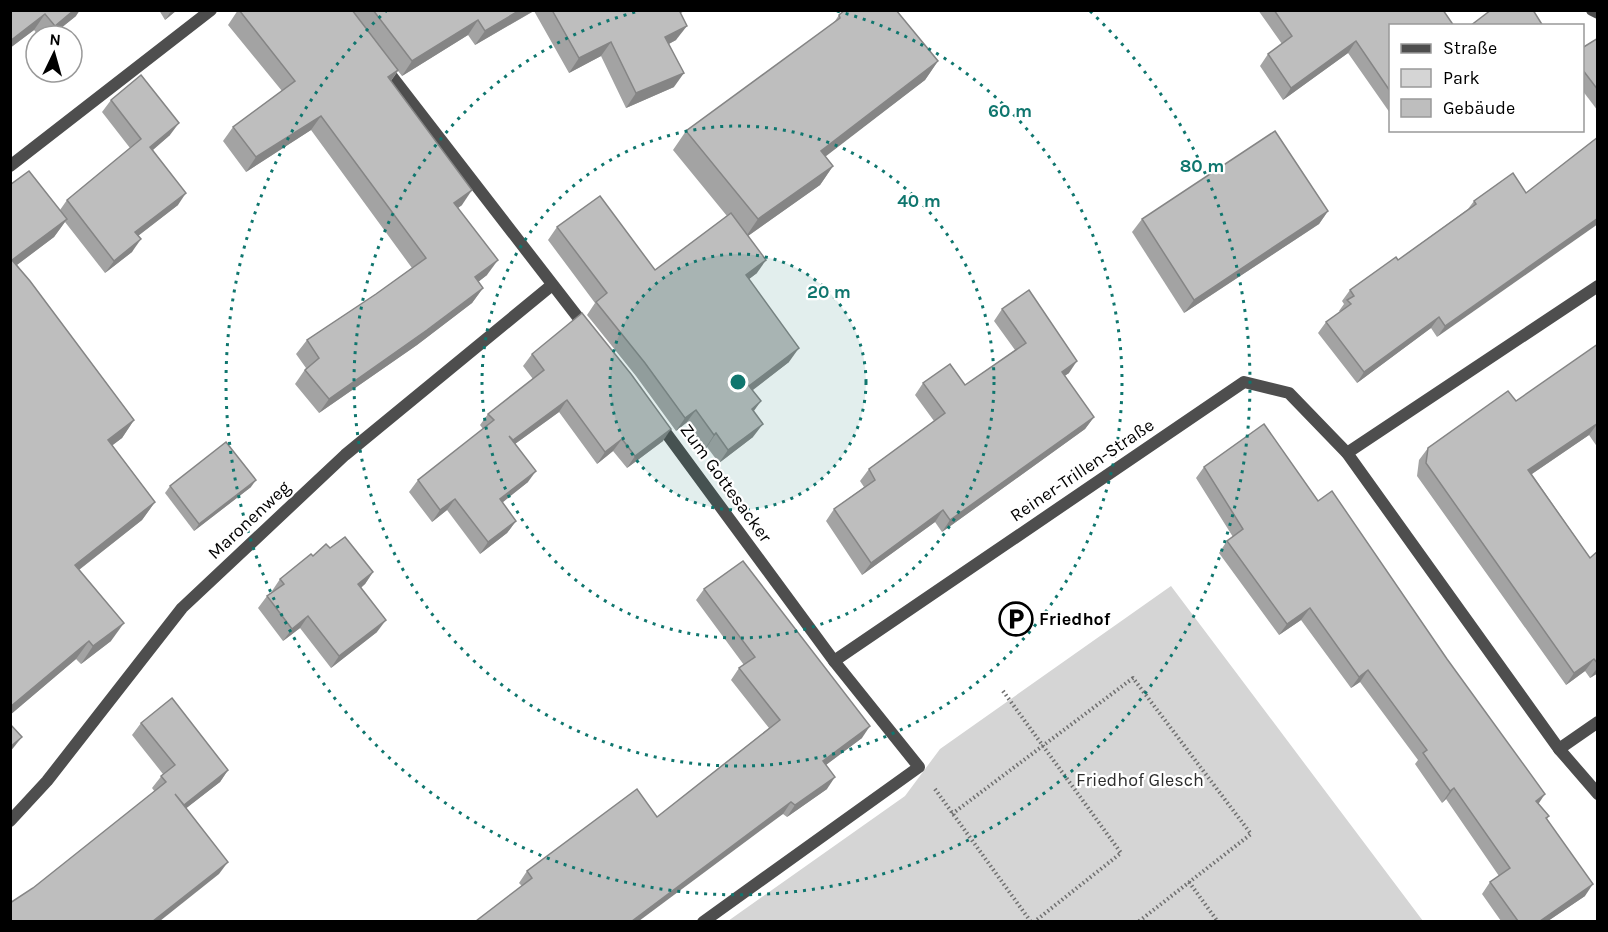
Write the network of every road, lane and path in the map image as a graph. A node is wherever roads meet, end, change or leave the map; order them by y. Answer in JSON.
{"nodes":[{"id":1,"x":211,"y":10,"type":"edge"},
{"id":2,"x":1592,"y":10,"type":"edge"},
{"id":3,"x":1598,"y":13,"type":"edge"},
{"id":4,"x":378,"y":58,"type":"edge"},
{"id":5,"x":10,"y":166,"type":"edge"},
{"id":6,"x":552,"y":285,"type":"junction"},
{"id":7,"x":1598,"y":286,"type":"edge"},
{"id":8,"x":594,"y":338,"type":"edge"},
{"id":9,"x":650,"y":410,"type":"edge"},
{"id":10,"x":1347,"y":453,"type":"junction"},
{"id":11,"x":834,"y":661,"type":"junction"},
{"id":12,"x":1003,"y":691,"type":"dead end"},
{"id":13,"x":1598,"y":722,"type":"edge"},
{"id":14,"x":1043,"y":746,"type":"junction"},
{"id":15,"x":1559,"y":749,"type":"junction"},
{"id":16,"x":919,"y":767,"type":"junction"},
{"id":17,"x":1598,"y":794,"type":"edge"},
{"id":18,"x":952,"y":814,"type":"junction"},
{"id":19,"x":10,"y":822,"type":"edge"},
{"id":20,"x":1189,"y":882,"type":"junction"},
{"id":21,"x":703,"y":921,"type":"edge"},
{"id":22,"x":1032,"y":921,"type":"edge"},
{"id":23,"x":1138,"y":921,"type":"edge"},
{"id":24,"x":1218,"y":921,"type":"edge"}],
"edges":[{"from":1,"to":5,"type":"street"},
{"from":2,"to":3,"type":"street"},
{"from":4,"to":6,"type":"street"},
{"from":6,"to":8,"type":"street"},
{"from":6,"to":19,"type":"street","name":"Maronenweg"},
{"from":7,"to":10,"type":"street"},
{"from":9,"to":11,"type":"street","name":"Zum Gottesacker"},
{"from":10,"to":11,"type":"street","name":"Reiner-Trillen-Straße"},
{"from":10,"to":15,"type":"street","name":"Reiner-Trillen-Straße"},
{"from":11,"to":16,"type":"street","name":"Zum Gottesacker"},
{"from":12,"to":14,"type":"path"},
{"from":13,"to":15,"type":"street"},
{"from":14,"to":18,"type":"path"},
{"from":14,"to":20,"type":"path"},
{"from":14,"to":22,"type":"path"},
{"from":15,"to":17,"type":"street","name":"Reiner-Trillen-Straße"},
{"from":16,"to":18,"type":"path"},
{"from":16,"to":21,"type":"street"},
{"from":18,"to":22,"type":"path"},
{"from":20,"to":23,"type":"path"},
{"from":20,"to":24,"type":"path"}]}
